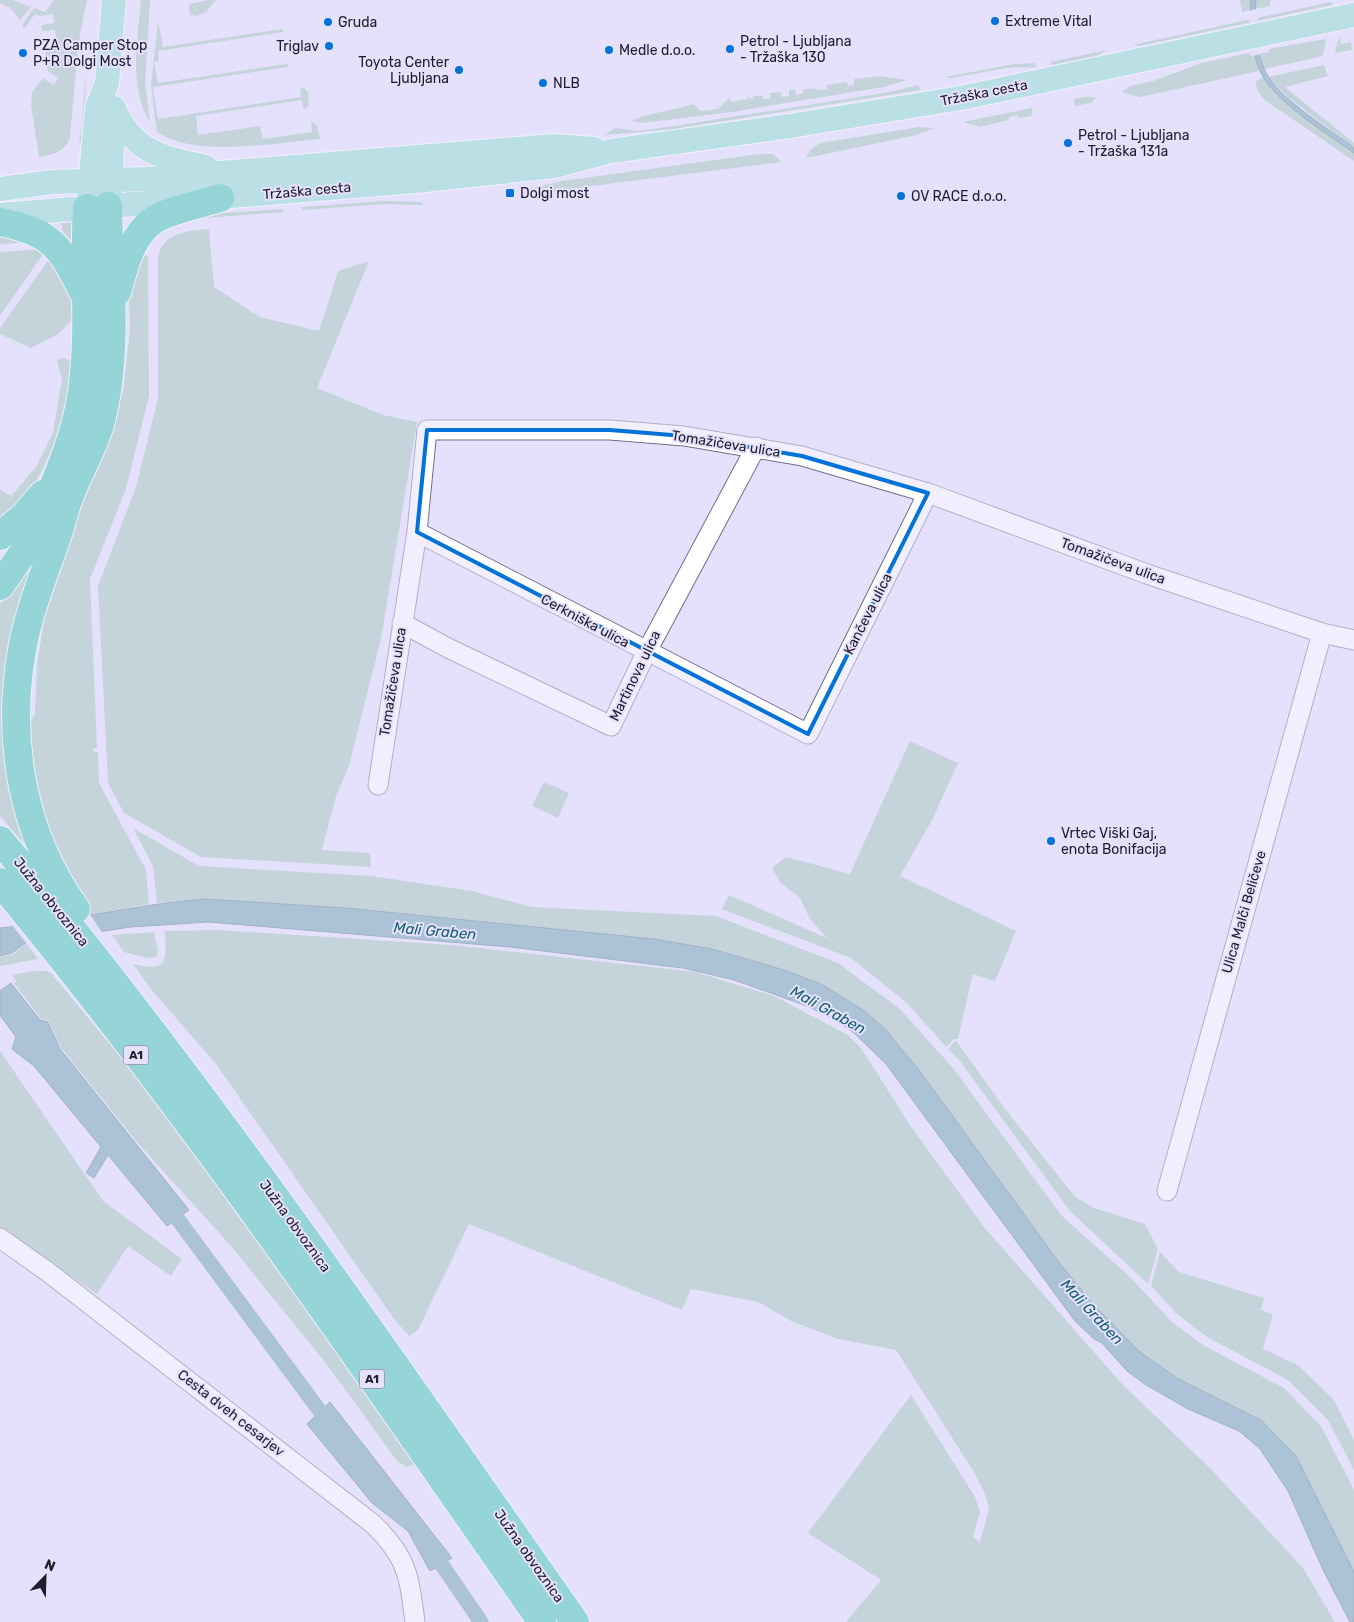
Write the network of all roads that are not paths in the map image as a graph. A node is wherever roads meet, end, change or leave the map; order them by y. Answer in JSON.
{"nodes":[{"id":1,"x":114,"y":0,"type":"edge"},
{"id":2,"x":1354,"y":16,"type":"edge"},
{"id":3,"x":107,"y":83,"type":"junction"},
{"id":4,"x":114,"y":109,"type":"junction"},
{"id":5,"x":611,"y":151,"type":"junction"},
{"id":6,"x":230,"y":172,"type":"junction"},
{"id":7,"x":0,"y":189,"type":"edge"},
{"id":8,"x":100,"y":193,"type":"junction"},
{"id":9,"x":220,"y":198,"type":"junction"},
{"id":10,"x":0,"y":215,"type":"edge"},
{"id":11,"x":0,"y":222,"type":"edge"},
{"id":12,"x":86,"y":297,"type":"junction"},
{"id":13,"x":113,"y":308,"type":"junction"},
{"id":14,"x":756,"y":447,"type":"junction"},
{"id":15,"x":56,"y":476,"type":"junction"},
{"id":16,"x":928,"y":493,"type":"junction"},
{"id":17,"x":68,"y":501,"type":"junction"},
{"id":18,"x":417,"y":532,"type":"junction"},
{"id":19,"x":0,"y":536,"type":"edge"},
{"id":20,"x":31,"y":541,"type":"junction"},
{"id":21,"x":0,"y":586,"type":"edge"},
{"id":22,"x":402,"y":623,"type":"junction"},
{"id":23,"x":1322,"y":633,"type":"junction"},
{"id":24,"x":1354,"y":640,"type":"edge"},
{"id":25,"x":646,"y":652,"type":"junction"},
{"id":26,"x":808,"y":734,"type":"joint"},
{"id":27,"x":378,"y":785,"type":"dead end"},
{"id":28,"x":0,"y":840,"type":"edge"},
{"id":29,"x":50,"y":886,"type":"junction"},
{"id":30,"x":4,"y":887,"type":"edge"},
{"id":31,"x":1167,"y":1190,"type":"dead end"},
{"id":32,"x":0,"y":1238,"type":"edge"},
{"id":33,"x":415,"y":1622,"type":"edge"},
{"id":34,"x":542,"y":1622,"type":"edge"},
{"id":35,"x":575,"y":1622,"type":"edge"}],
"edges":[{"from":1,"to":3,"type":"main road"},
{"from":2,"to":5,"type":"main road","name":"Tržaška cesta"},
{"from":3,"to":4,"type":"main road"},
{"from":3,"to":8,"type":"main road"},
{"from":4,"to":6,"type":"main road"},
{"from":4,"to":8,"type":"main road"},
{"from":5,"to":6,"type":"main road","name":"Tržaška cesta"},
{"from":5,"to":9,"type":"main road","name":"Tržaška cesta"},
{"from":6,"to":8,"type":"main road","name":"Tržaška cesta"},
{"from":7,"to":8,"type":"main road","name":"Tržaška cesta"},
{"from":8,"to":9,"type":"main road","name":"Tržaška cesta"},
{"from":8,"to":10,"type":"main road","name":"Tržaška cesta"},
{"from":8,"to":12,"type":"highway"},
{"from":8,"to":13,"type":"highway"},
{"from":9,"to":13,"type":"highway"},
{"from":11,"to":12,"type":"highway"},
{"from":12,"to":15,"type":"highway"},
{"from":13,"to":17,"type":"highway"},
{"from":14,"to":16,"type":"street","name":"Tomažičeva ulica"},
{"from":14,"to":18,"type":"street","name":"Tomažičeva ulica"},
{"from":14,"to":25,"type":"street","name":"Martinova ulica"},
{"from":15,"to":19,"type":"highway"},
{"from":15,"to":20,"type":"highway"},
{"from":16,"to":23,"type":"street","name":"Tomažičeva ulica"},
{"from":16,"to":26,"type":"street","name":"Kančeva ulica"},
{"from":17,"to":20,"type":"highway"},
{"from":17,"to":29,"type":"highway"},
{"from":18,"to":22,"type":"street","name":"Tomažičeva ulica"},
{"from":18,"to":25,"type":"street","name":"Cerkniška ulica"},
{"from":20,"to":21,"type":"highway"},
{"from":22,"to":25,"type":"street","name":"Martinova ulica"},
{"from":22,"to":27,"type":"street","name":"Tomažičeva ulica"},
{"from":23,"to":24,"type":"street","name":"Tomažičeva ulica"},
{"from":23,"to":31,"type":"street","name":"Ulica Malči Beličeve"},
{"from":25,"to":26,"type":"street","name":"Cerkniška ulica"},
{"from":28,"to":29,"type":"highway","name":"Južna obvoznica"},
{"from":29,"to":35,"type":"highway","name":"Južna obvoznica","number":"A1"},
{"from":30,"to":34,"type":"highway","name":"Južna obvoznica","number":"A1"},
{"from":32,"to":33,"type":"street","name":"Cesta dveh cesarjev"}]}
